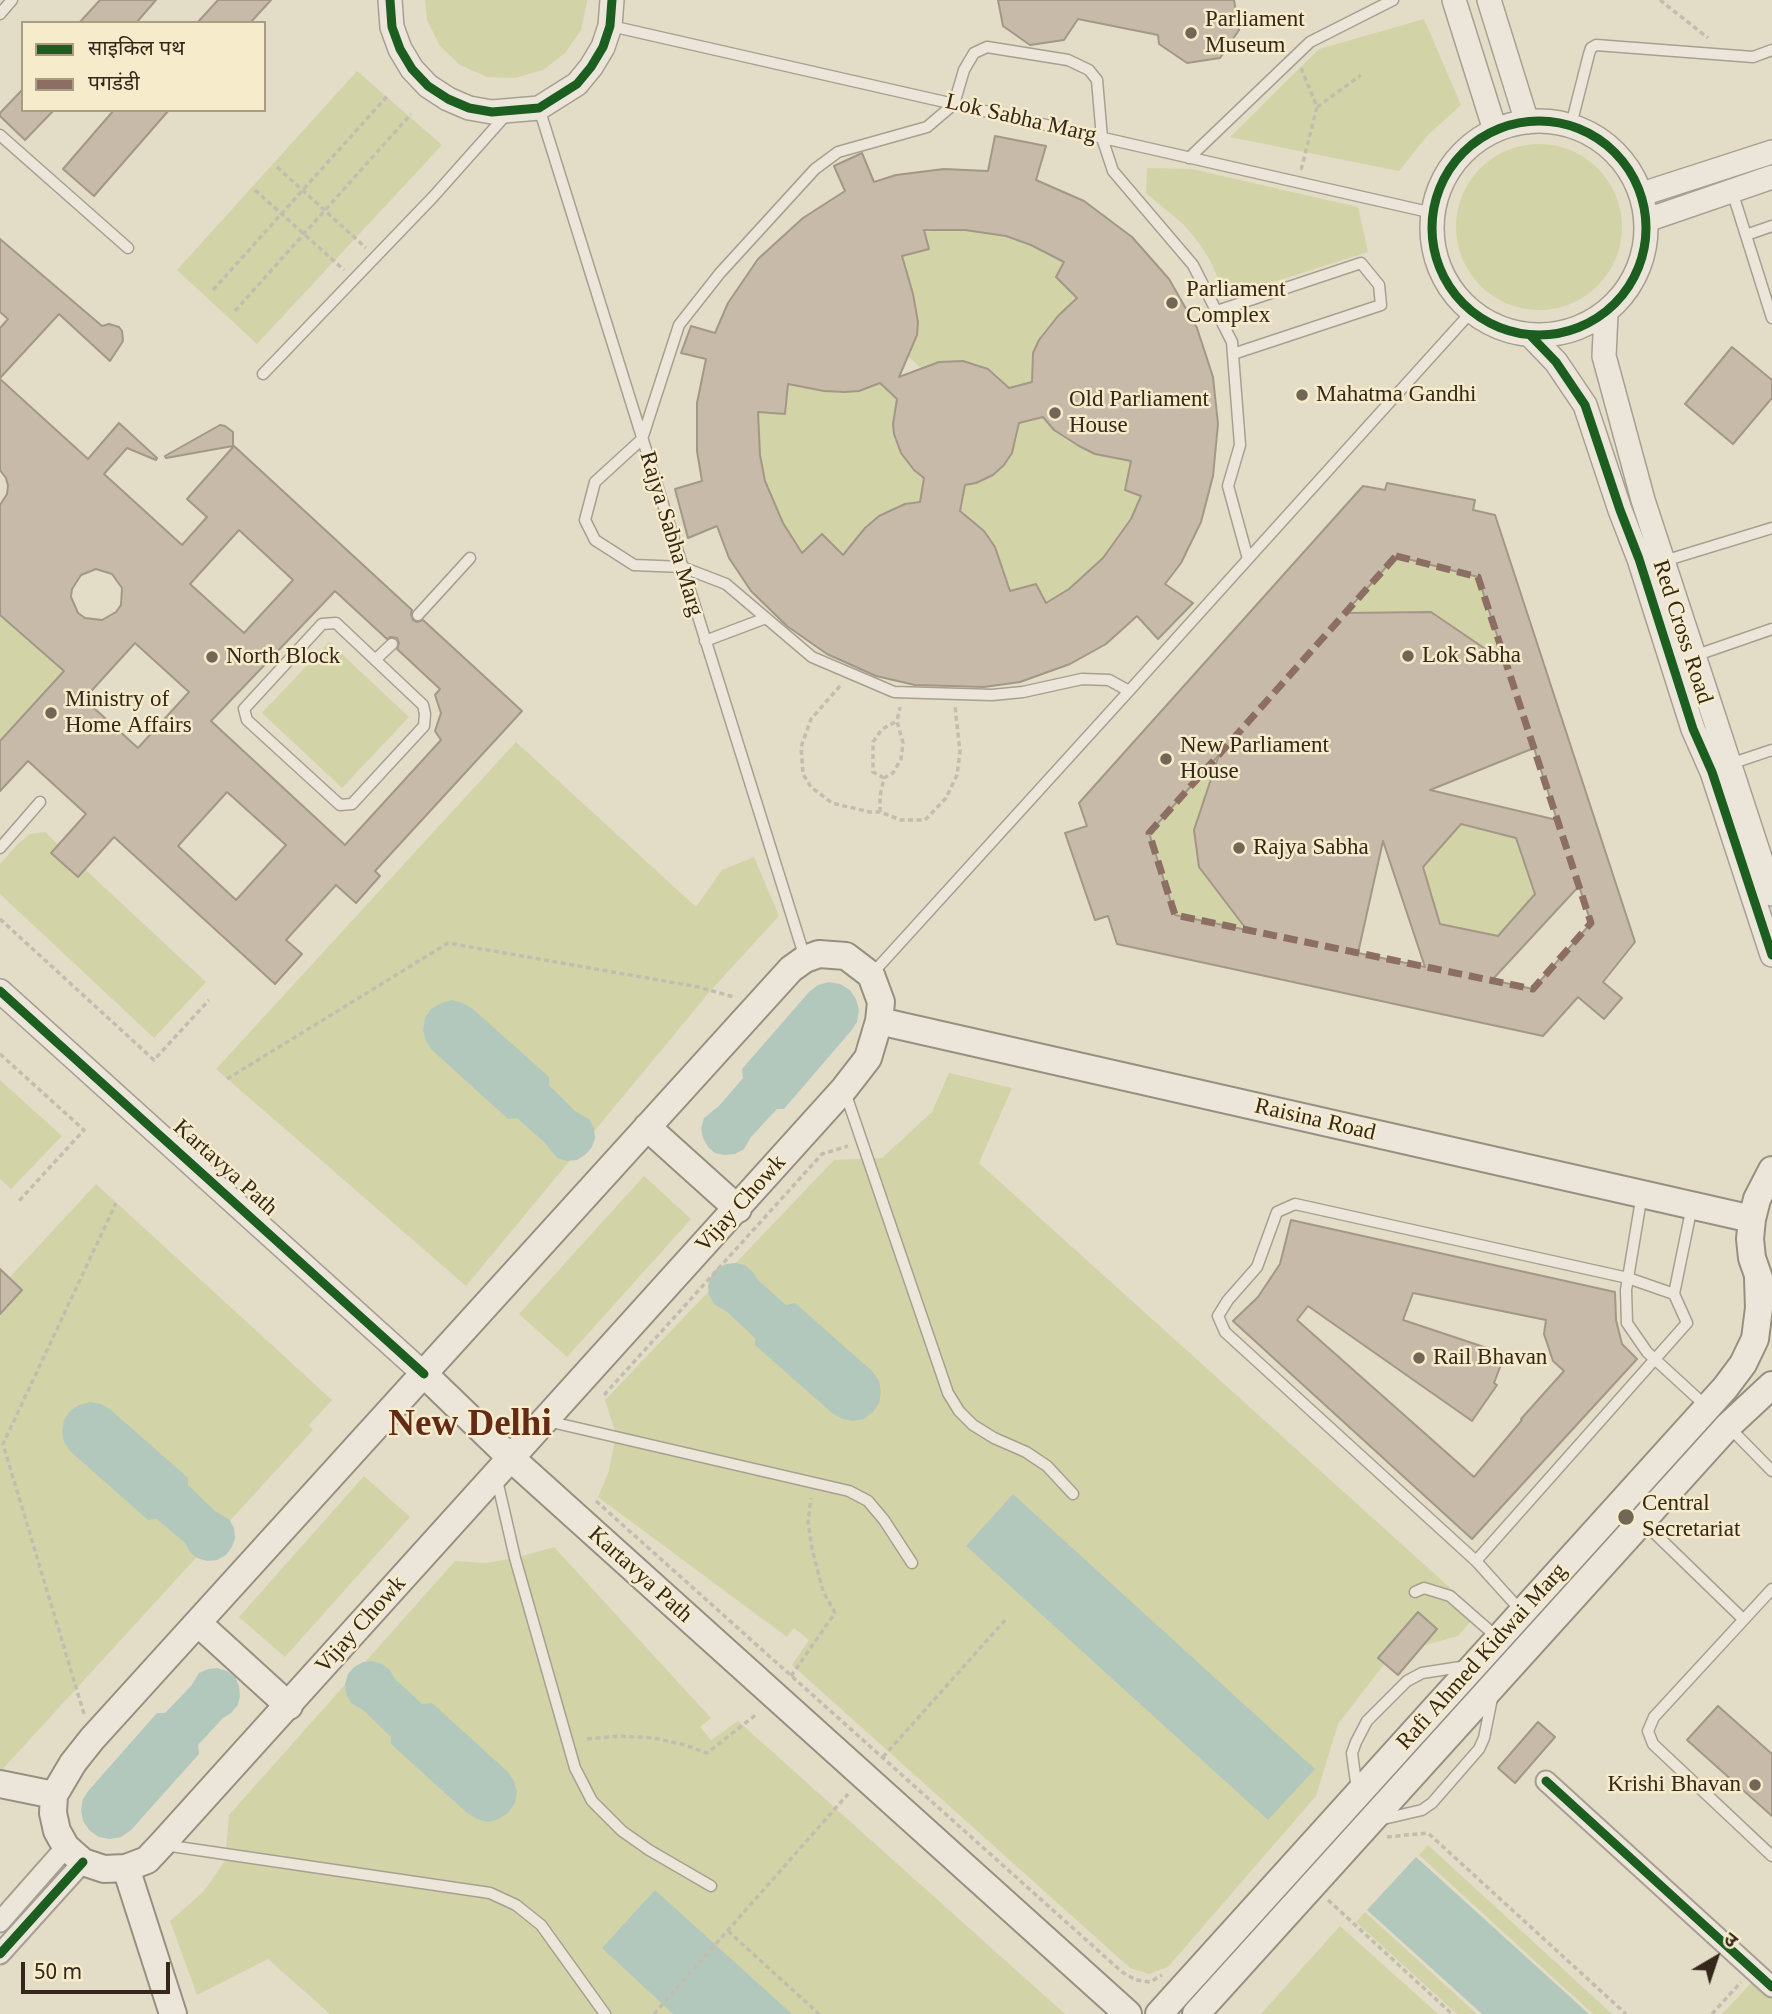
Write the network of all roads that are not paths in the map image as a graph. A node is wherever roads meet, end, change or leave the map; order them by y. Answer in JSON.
{"nodes":[{"id":1,"x":12,"y":0,"type":"edge"},
{"id":2,"x":390,"y":0,"type":"edge"},
{"id":3,"x":612,"y":0,"type":"edge"},
{"id":4,"x":1393,"y":0,"type":"edge"},
{"id":5,"x":1454,"y":0,"type":"edge"},
{"id":6,"x":1489,"y":0,"type":"edge"},
{"id":7,"x":0,"y":14,"type":"edge"},
{"id":8,"x":610,"y":26,"type":"junction"},
{"id":9,"x":1772,"y":50,"type":"edge"},
{"id":10,"x":954,"y":104,"type":"junction"},
{"id":11,"x":539,"y":108,"type":"junction"},
{"id":12,"x":509,"y":112,"type":"junction"},
{"id":13,"x":1527,"y":122,"type":"junction"},
{"id":14,"x":1570,"y":125,"type":"junction"},
{"id":15,"x":1495,"y":130,"type":"junction"},
{"id":16,"x":0,"y":135,"type":"edge"},
{"id":17,"x":1102,"y":138,"type":"junction"},
{"id":18,"x":1772,"y":152,"type":"edge"},
{"id":19,"x":1189,"y":158,"type":"junction"},
{"id":20,"x":1725,"y":167,"type":"junction"},
{"id":21,"x":1772,"y":177,"type":"edge"},
{"id":22,"x":1732,"y":191,"type":"junction"},
{"id":23,"x":1642,"y":194,"type":"junction"},
{"id":24,"x":1433,"y":213,"type":"junction"},
{"id":25,"x":1647,"y":220,"type":"junction"},
{"id":26,"x":1772,"y":226,"type":"edge"},
{"id":27,"x":1746,"y":235,"type":"junction"},
{"id":28,"x":128,"y":248,"type":"dead end"},
{"id":29,"x":1473,"y":310,"type":"junction"},
{"id":30,"x":1217,"y":312,"type":"junction"},
{"id":31,"x":1606,"y":314,"type":"junction"},
{"id":32,"x":1772,"y":318,"type":"edge"},
{"id":33,"x":1530,"y":335,"type":"junction"},
{"id":34,"x":1233,"y":354,"type":"junction"},
{"id":35,"x":263,"y":374,"type":"dead end"},
{"id":36,"x":642,"y":439,"type":"junction"},
{"id":37,"x":1772,"y":528,"type":"edge"},
{"id":38,"x":470,"y":558,"type":"dead end"},
{"id":39,"x":1248,"y":559,"type":"junction"},
{"id":40,"x":1663,"y":562,"type":"junction"},
{"id":41,"x":682,"y":567,"type":"junction"},
{"id":42,"x":418,"y":615,"type":"dead end"},
{"id":43,"x":766,"y":618,"type":"junction"},
{"id":44,"x":1772,"y":629,"type":"edge"},
{"id":45,"x":705,"y":641,"type":"junction"},
{"id":46,"x":392,"y":644,"type":"dead end"},
{"id":47,"x":1694,"y":656,"type":"junction"},
{"id":48,"x":375,"y":660,"type":"junction"},
{"id":49,"x":1129,"y":691,"type":"junction"},
{"id":50,"x":1772,"y":750,"type":"edge"},
{"id":51,"x":1729,"y":764,"type":"junction"},
{"id":52,"x":40,"y":802,"type":"dead end"},
{"id":53,"x":0,"y":848,"type":"edge"},
{"id":54,"x":1770,"y":884,"type":"edge"},
{"id":55,"x":1772,"y":955,"type":"edge"},
{"id":56,"x":805,"y":959,"type":"junction"},
{"id":57,"x":871,"y":975,"type":"junction"},
{"id":58,"x":0,"y":991,"type":"edge"},
{"id":59,"x":879,"y":1021,"type":"junction"},
{"id":60,"x":844,"y":1089,"type":"junction"},
{"id":61,"x":647,"y":1127,"type":"junction"},
{"id":62,"x":1772,"y":1170,"type":"edge"},
{"id":63,"x":1643,"y":1194,"type":"junction"},
{"id":64,"x":1692,"y":1205,"type":"junction"},
{"id":65,"x":738,"y":1209,"type":"junction"},
{"id":66,"x":1752,"y":1219,"type":"junction"},
{"id":67,"x":1628,"y":1278,"type":"junction"},
{"id":68,"x":1758,"y":1278,"type":"junction"},
{"id":69,"x":1674,"y":1294,"type":"junction"},
{"id":70,"x":1772,"y":1307,"type":"edge"},
{"id":71,"x":1655,"y":1360,"type":"junction"},
{"id":72,"x":424,"y":1374,"type":"junction"},
{"id":73,"x":1772,"y":1385,"type":"edge"},
{"id":74,"x":1708,"y":1407,"type":"junction"},
{"id":75,"x":546,"y":1421,"type":"junction"},
{"id":76,"x":1728,"y":1426,"type":"junction"},
{"id":77,"x":504,"y":1467,"type":"junction"},
{"id":78,"x":1772,"y":1471,"type":"edge"},
{"id":79,"x":1073,"y":1494,"type":"dead end"},
{"id":80,"x":1643,"y":1521,"type":"junction"},
{"id":81,"x":1476,"y":1561,"type":"junction"},
{"id":82,"x":912,"y":1563,"type":"dead end"},
{"id":83,"x":1772,"y":1589,"type":"edge"},
{"id":84,"x":1415,"y":1592,"type":"dead end"},
{"id":85,"x":1522,"y":1612,"type":"junction"},
{"id":86,"x":1743,"y":1619,"type":"junction"},
{"id":87,"x":199,"y":1624,"type":"junction"},
{"id":88,"x":1498,"y":1639,"type":"junction"},
{"id":89,"x":1474,"y":1665,"type":"junction"},
{"id":90,"x":289,"y":1706,"type":"junction"},
{"id":91,"x":1546,"y":1781,"type":"dead end"},
{"id":92,"x":0,"y":1784,"type":"edge"},
{"id":93,"x":1357,"y":1794,"type":"junction"},
{"id":94,"x":54,"y":1795,"type":"junction"},
{"id":95,"x":163,"y":1844,"type":"junction"},
{"id":96,"x":75,"y":1855,"type":"junction"},
{"id":97,"x":1772,"y":1856,"type":"edge"},
{"id":98,"x":127,"y":1868,"type":"junction"},
{"id":99,"x":711,"y":1886,"type":"dead end"},
{"id":100,"x":0,"y":1922,"type":"edge"},
{"id":101,"x":0,"y":1954,"type":"edge"},
{"id":102,"x":1772,"y":1987,"type":"edge"},
{"id":103,"x":173,"y":2014,"type":"edge"},
{"id":104,"x":606,"y":2014,"type":"edge"},
{"id":105,"x":1128,"y":2014,"type":"edge"},
{"id":106,"x":1159,"y":2014,"type":"edge"},
{"id":107,"x":1196,"y":2014,"type":"edge"}],
"edges":[{"from":1,"to":7,"type":"lane"},
{"from":2,"to":12,"type":"street"},
{"from":3,"to":8,"type":"street"},
{"from":4,"to":19,"type":"lane"},
{"from":5,"to":15,"type":"street"},
{"from":6,"to":13,"type":"street"},
{"from":8,"to":10,"type":"lane","name":"Lok Sabha Marg"},
{"from":8,"to":11,"type":"street"},
{"from":9,"to":14,"type":"lane"},
{"from":10,"to":17,"type":"lane","name":"Lok Sabha Marg"},
{"from":10,"to":17,"type":"lane"},
{"from":10,"to":36,"type":"lane"},
{"from":11,"to":12,"type":"street"},
{"from":11,"to":36,"type":"lane","name":"Rajya Sabha Marg"},
{"from":12,"to":35,"type":"lane"},
{"from":13,"to":14,"type":"street"},
{"from":13,"to":15,"type":"street"},
{"from":14,"to":23,"type":"street"},
{"from":15,"to":24,"type":"street"},
{"from":16,"to":28,"type":"lane"},
{"from":17,"to":19,"type":"lane","name":"Lok Sabha Marg"},
{"from":17,"to":30,"type":"lane"},
{"from":18,"to":20,"type":"street"},
{"from":19,"to":24,"type":"lane","name":"Lok Sabha Marg"},
{"from":20,"to":22,"type":"lane"},
{"from":20,"to":23,"type":"street"},
{"from":21,"to":22,"type":"street"},
{"from":22,"to":25,"type":"street"},
{"from":22,"to":27,"type":"lane"},
{"from":23,"to":25,"type":"street"},
{"from":24,"to":29,"type":"street"},
{"from":25,"to":31,"type":"street"},
{"from":26,"to":27,"type":"lane"},
{"from":27,"to":32,"type":"lane"},
{"from":29,"to":33,"type":"street"},
{"from":29,"to":39,"type":"lane"},
{"from":30,"to":34,"type":"lane"},
{"from":30,"to":34,"type":"lane"},
{"from":31,"to":33,"type":"street"},
{"from":31,"to":40,"type":"street","name":"Red Cross Road"},
{"from":33,"to":55,"type":"street","name":"Red Cross Road"},
{"from":34,"to":39,"type":"lane"},
{"from":36,"to":41,"type":"lane","name":"Rajya Sabha Marg"},
{"from":36,"to":41,"type":"lane"},
{"from":37,"to":40,"type":"lane"},
{"from":38,"to":42,"type":"lane"},
{"from":39,"to":49,"type":"lane"},
{"from":40,"to":47,"type":"street","name":"Red Cross Road"},
{"from":41,"to":43,"type":"lane"},
{"from":41,"to":45,"type":"lane","name":"Rajya Sabha Marg"},
{"from":43,"to":45,"type":"lane"},
{"from":43,"to":49,"type":"lane"},
{"from":44,"to":47,"type":"lane"},
{"from":45,"to":56,"type":"lane","name":"Rajya Sabha Marg"},
{"from":46,"to":48,"type":"lane"},
{"from":47,"to":51,"type":"street","name":"Red Cross Road"},
{"from":48,"to":48,"type":"lane"},
{"from":49,"to":57,"type":"lane"},
{"from":50,"to":51,"type":"lane"},
{"from":51,"to":54,"type":"street","name":"Red Cross Road"},
{"from":52,"to":53,"type":"lane"},
{"from":56,"to":57,"type":"main road"},
{"from":56,"to":61,"type":"main road"},
{"from":57,"to":59,"type":"main road","name":"Vijay Chowk"},
{"from":58,"to":72,"type":"street","name":"Kartavya Path"},
{"from":59,"to":60,"type":"main road","name":"Vijay Chowk"},
{"from":59,"to":63,"type":"main road","name":"Raisina Road"},
{"from":60,"to":65,"type":"main road","name":"Vijay Chowk"},
{"from":60,"to":79,"type":"lane"},
{"from":61,"to":65,"type":"main road"},
{"from":61,"to":72,"type":"main road"},
{"from":62,"to":66,"type":"main road"},
{"from":63,"to":64,"type":"main road","name":"Raisina Road"},
{"from":63,"to":67,"type":"lane"},
{"from":64,"to":66,"type":"main road","name":"Raisina Road"},
{"from":64,"to":69,"type":"lane"},
{"from":65,"to":75,"type":"main road","name":"Vijay Chowk"},
{"from":66,"to":68,"type":"main road"},
{"from":67,"to":69,"type":"lane"},
{"from":67,"to":71,"type":"lane"},
{"from":67,"to":81,"type":"lane"},
{"from":68,"to":70,"type":"main road"},
{"from":68,"to":74,"type":"main road","name":"Rafi Ahmed Kidwai Marg"},
{"from":69,"to":71,"type":"lane"},
{"from":71,"to":74,"type":"lane"},
{"from":71,"to":81,"type":"lane"},
{"from":72,"to":77,"type":"main road","name":"Kartavya Path"},
{"from":72,"to":87,"type":"main road"},
{"from":73,"to":76,"type":"main road","name":"Rafi Ahmed Kidwai Marg"},
{"from":74,"to":85,"type":"main road","name":"Rafi Ahmed Kidwai Marg"},
{"from":75,"to":77,"type":"main road","name":"Vijay Chowk"},
{"from":75,"to":82,"type":"lane"},
{"from":76,"to":78,"type":"lane"},
{"from":76,"to":80,"type":"main road","name":"Rafi Ahmed Kidwai Marg"},
{"from":77,"to":90,"type":"main road","name":"Vijay Chowk"},
{"from":77,"to":99,"type":"lane"},
{"from":77,"to":105,"type":"main road","name":"Kartavya Path"},
{"from":80,"to":86,"type":"lane"},
{"from":80,"to":107,"type":"main road","name":"Rafi Ahmed Kidwai Marg"},
{"from":81,"to":85,"type":"lane"},
{"from":83,"to":86,"type":"lane"},
{"from":84,"to":88,"type":"lane"},
{"from":85,"to":88,"type":"main road","name":"Rafi Ahmed Kidwai Marg"},
{"from":86,"to":97,"type":"lane"},
{"from":87,"to":90,"type":"main road"},
{"from":87,"to":94,"type":"main road"},
{"from":88,"to":89,"type":"main road","name":"Rafi Ahmed Kidwai Marg"},
{"from":89,"to":93,"type":"main road","name":"Rafi Ahmed Kidwai Marg"},
{"from":89,"to":93,"type":"lane"},
{"from":90,"to":95,"type":"main road","name":"Vijay Chowk"},
{"from":91,"to":102,"type":"street"},
{"from":92,"to":94,"type":"main road"},
{"from":93,"to":106,"type":"main road","name":"Rafi Ahmed Kidwai Marg"},
{"from":94,"to":96,"type":"main road"},
{"from":95,"to":98,"type":"main road","name":"Vijay Chowk"},
{"from":95,"to":104,"type":"lane"},
{"from":96,"to":98,"type":"main road"},
{"from":96,"to":100,"type":"street"},
{"from":96,"to":101,"type":"street"},
{"from":98,"to":103,"type":"main road"}]}
